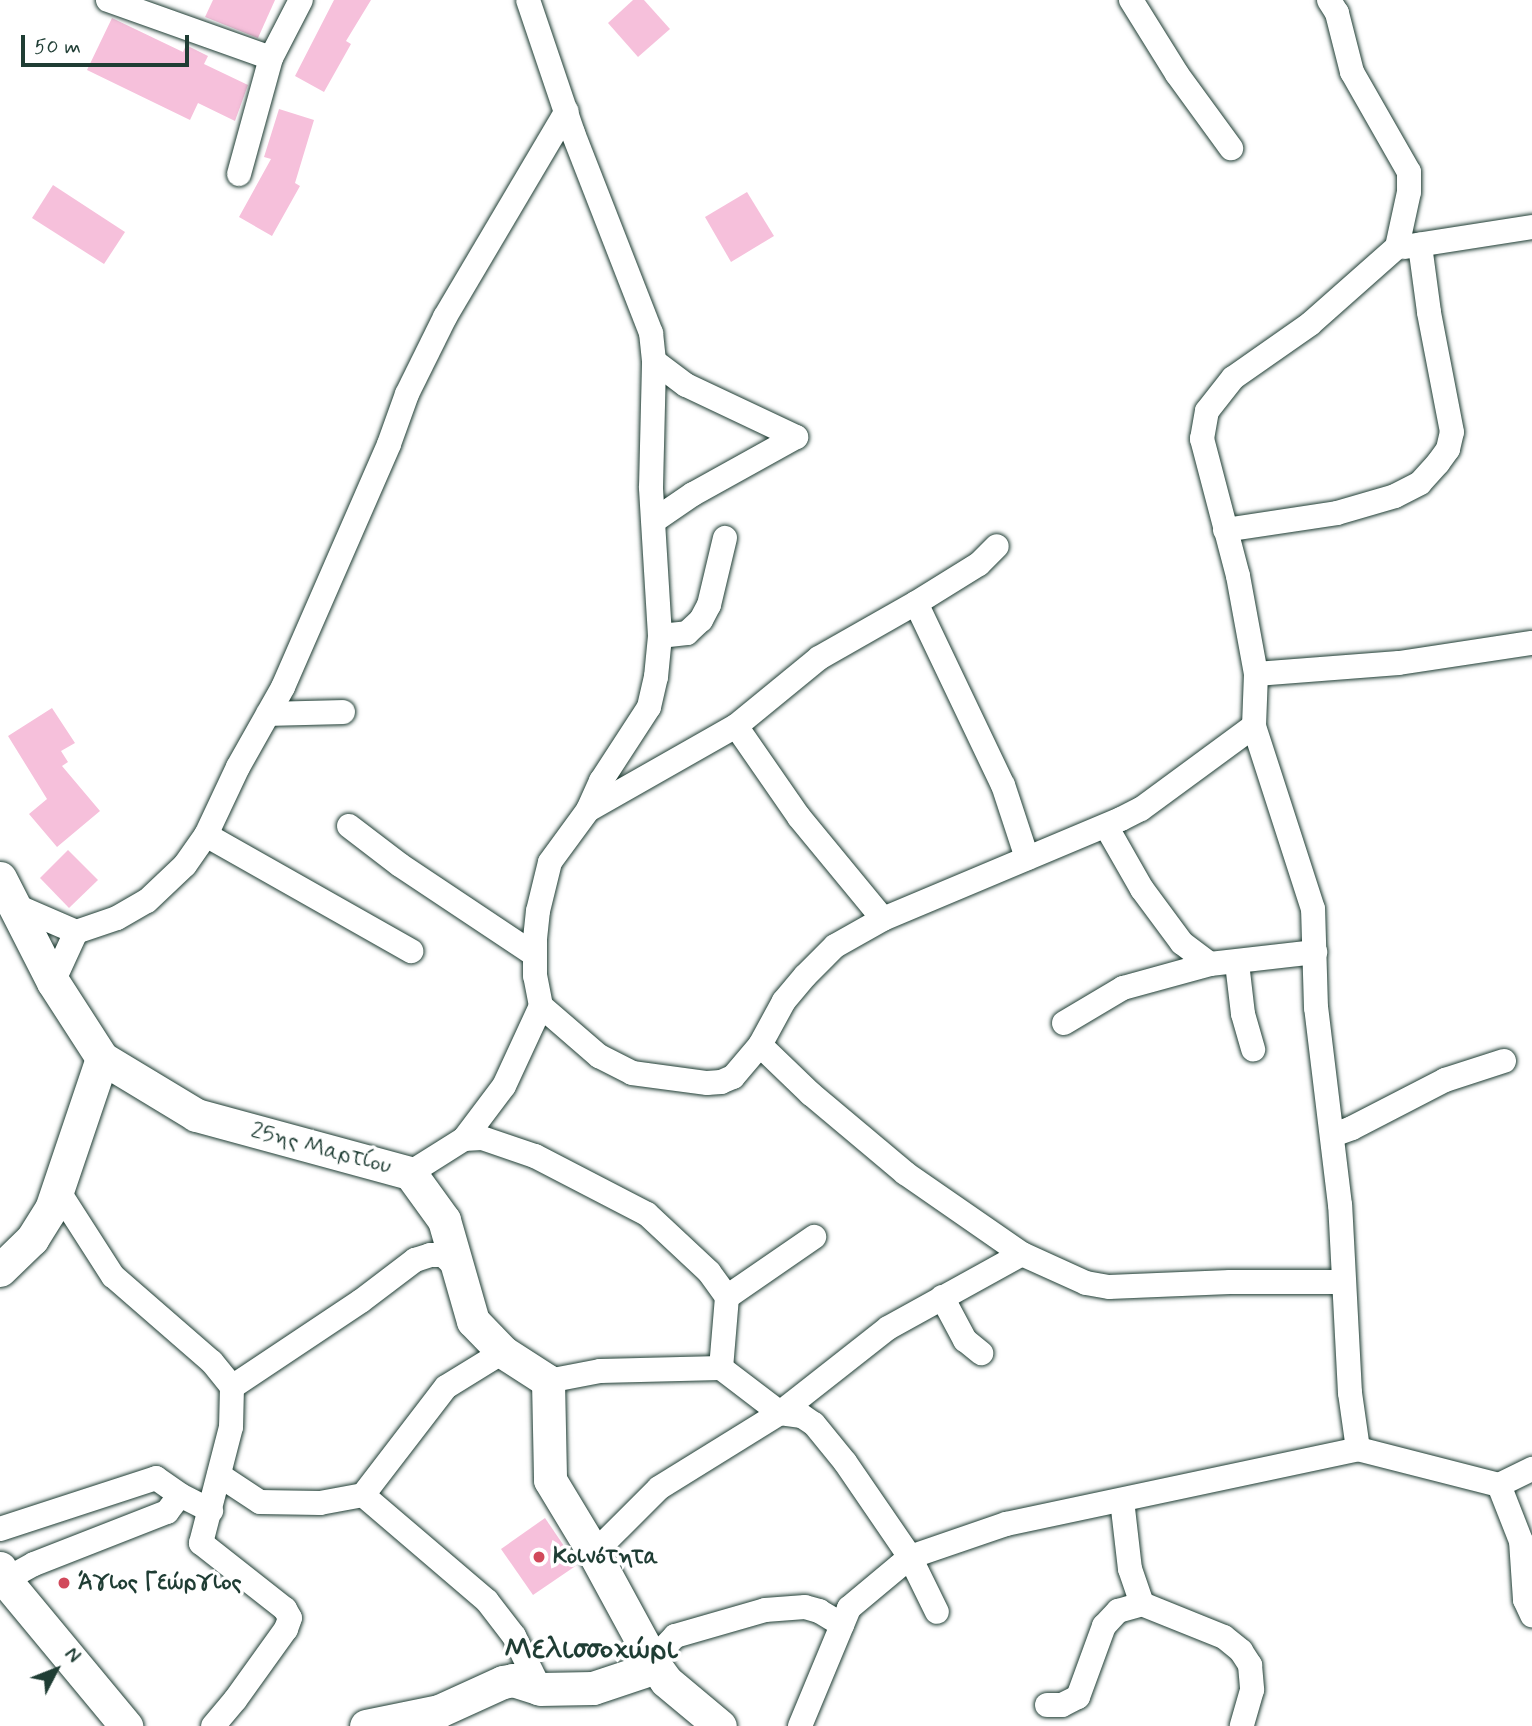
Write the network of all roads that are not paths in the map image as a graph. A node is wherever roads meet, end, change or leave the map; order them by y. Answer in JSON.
{"nodes":[{"id":1,"x":108,"y":0,"type":"edge"},
{"id":2,"x":301,"y":0,"type":"edge"},
{"id":3,"x":1131,"y":0,"type":"edge"},
{"id":4,"x":1329,"y":0,"type":"edge"},
{"id":5,"x":522,"y":3,"type":"edge"},
{"id":6,"x":271,"y":58,"type":"junction"},
{"id":7,"x":567,"y":111,"type":"junction"},
{"id":8,"x":1231,"y":148,"type":"dead end"},
{"id":9,"x":239,"y":174,"type":"dead end"},
{"id":10,"x":1532,"y":228,"type":"edge"},
{"id":11,"x":1409,"y":246,"type":"junction"},
{"id":12,"x":654,"y":361,"type":"junction"},
{"id":13,"x":654,"y":520,"type":"junction"},
{"id":14,"x":1225,"y":530,"type":"junction"},
{"id":15,"x":725,"y":538,"type":"dead end"},
{"id":16,"x":997,"y":546,"type":"dead end"},
{"id":17,"x":916,"y":603,"type":"junction"},
{"id":18,"x":660,"y":636,"type":"junction"},
{"id":19,"x":1532,"y":643,"type":"edge"},
{"id":20,"x":1256,"y":674,"type":"junction"},
{"id":21,"x":343,"y":712,"type":"dead end"},
{"id":22,"x":268,"y":714,"type":"junction"},
{"id":23,"x":736,"y":726,"type":"junction"},
{"id":24,"x":1254,"y":726,"type":"junction"},
{"id":25,"x":588,"y":810,"type":"junction"},
{"id":26,"x":349,"y":826,"type":"dead end"},
{"id":27,"x":1107,"y":826,"type":"junction"},
{"id":28,"x":206,"y":835,"type":"junction"},
{"id":29,"x":1027,"y":858,"type":"junction"},
{"id":30,"x":7,"y":891,"type":"edge"},
{"id":31,"x":883,"y":919,"type":"junction"},
{"id":32,"x":76,"y":932,"type":"junction"},
{"id":33,"x":411,"y":951,"type":"dead end"},
{"id":34,"x":1315,"y":952,"type":"junction"},
{"id":35,"x":535,"y":955,"type":"junction"},
{"id":36,"x":1237,"y":963,"type":"junction"},
{"id":37,"x":1210,"y":964,"type":"junction"},
{"id":38,"x":53,"y":982,"type":"junction"},
{"id":39,"x":541,"y":1006,"type":"junction"},
{"id":40,"x":1063,"y":1023,"type":"dead end"},
{"id":41,"x":760,"y":1045,"type":"junction"},
{"id":42,"x":1253,"y":1050,"type":"dead end"},
{"id":43,"x":102,"y":1058,"type":"junction"},
{"id":44,"x":1504,"y":1061,"type":"dead end"},
{"id":45,"x":1333,"y":1135,"type":"junction"},
{"id":46,"x":464,"y":1139,"type":"junction"},
{"id":47,"x":410,"y":1173,"type":"junction"},
{"id":48,"x":59,"y":1192,"type":"junction"},
{"id":49,"x":814,"y":1237,"type":"dead end"},
{"id":50,"x":1022,"y":1254,"type":"junction"},
{"id":51,"x":456,"y":1267,"type":"junction"},
{"id":52,"x":0,"y":1270,"type":"edge"},
{"id":53,"x":1343,"y":1282,"type":"junction"},
{"id":54,"x":727,"y":1297,"type":"junction"},
{"id":55,"x":942,"y":1297,"type":"junction"},
{"id":56,"x":503,"y":1352,"type":"junction"},
{"id":57,"x":981,"y":1353,"type":"dead end"},
{"id":58,"x":721,"y":1368,"type":"junction"},
{"id":59,"x":548,"y":1381,"type":"junction"},
{"id":60,"x":232,"y":1387,"type":"junction"},
{"id":61,"x":780,"y":1413,"type":"junction"},
{"id":62,"x":1358,"y":1450,"type":"junction"},
{"id":63,"x":1532,"y":1469,"type":"edge"},
{"id":64,"x":219,"y":1475,"type":"junction"},
{"id":65,"x":1499,"y":1485,"type":"junction"},
{"id":66,"x":180,"y":1496,"type":"junction"},
{"id":67,"x":363,"y":1496,"type":"junction"},
{"id":68,"x":1122,"y":1500,"type":"junction"},
{"id":69,"x":211,"y":1511,"type":"junction"},
{"id":70,"x":1532,"y":1518,"type":"edge"},
{"id":71,"x":0,"y":1529,"type":"edge"},
{"id":72,"x":1521,"y":1541,"type":"junction"},
{"id":73,"x":594,"y":1553,"type":"junction"},
{"id":74,"x":910,"y":1557,"type":"junction"},
{"id":75,"x":2,"y":1574,"type":"edge"},
{"id":76,"x":1142,"y":1604,"type":"junction"},
{"id":77,"x":937,"y":1612,"type":"dead end"},
{"id":78,"x":1532,"y":1615,"type":"edge"},
{"id":79,"x":842,"y":1625,"type":"junction"},
{"id":80,"x":656,"y":1667,"type":"junction"},
{"id":81,"x":540,"y":1689,"type":"junction"},
{"id":82,"x":1047,"y":1705,"type":"dead end"},
{"id":83,"x":440,"y":1718,"type":"edge"},
{"id":84,"x":126,"y":1726,"type":"edge"},
{"id":85,"x":213,"y":1726,"type":"edge"},
{"id":86,"x":366,"y":1726,"type":"edge"},
{"id":87,"x":720,"y":1726,"type":"edge"},
{"id":88,"x":800,"y":1726,"type":"edge"},
{"id":89,"x":1242,"y":1726,"type":"edge"}],
"edges":[{"from":1,"to":6,"type":"street"},
{"from":2,"to":6,"type":"street"},
{"from":3,"to":8,"type":"street"},
{"from":4,"to":11,"type":"street"},
{"from":5,"to":7,"type":"street"},
{"from":6,"to":9,"type":"street"},
{"from":7,"to":12,"type":"street"},
{"from":7,"to":22,"type":"street"},
{"from":10,"to":11,"type":"street"},
{"from":11,"to":14,"type":"street"},
{"from":11,"to":14,"type":"street"},
{"from":12,"to":13,"type":"street"},
{"from":12,"to":13,"type":"street"},
{"from":13,"to":18,"type":"street"},
{"from":14,"to":20,"type":"street"},
{"from":15,"to":18,"type":"street"},
{"from":16,"to":17,"type":"street"},
{"from":17,"to":23,"type":"street"},
{"from":17,"to":29,"type":"street"},
{"from":18,"to":25,"type":"street"},
{"from":19,"to":20,"type":"street"},
{"from":20,"to":24,"type":"street"},
{"from":21,"to":22,"type":"street"},
{"from":22,"to":28,"type":"street"},
{"from":23,"to":25,"type":"street"},
{"from":23,"to":31,"type":"street"},
{"from":24,"to":27,"type":"street"},
{"from":24,"to":34,"type":"street"},
{"from":25,"to":35,"type":"street"},
{"from":26,"to":35,"type":"street"},
{"from":27,"to":29,"type":"street"},
{"from":27,"to":37,"type":"street"},
{"from":28,"to":32,"type":"street"},
{"from":28,"to":33,"type":"street"},
{"from":29,"to":31,"type":"street"},
{"from":30,"to":32,"type":"street"},
{"from":30,"to":38,"type":"main road"},
{"from":31,"to":41,"type":"street"},
{"from":32,"to":38,"type":"street"},
{"from":34,"to":36,"type":"street"},
{"from":34,"to":45,"type":"street"},
{"from":35,"to":39,"type":"street"},
{"from":36,"to":37,"type":"street"},
{"from":36,"to":42,"type":"street"},
{"from":37,"to":40,"type":"street"},
{"from":38,"to":43,"type":"main road"},
{"from":39,"to":41,"type":"street"},
{"from":39,"to":46,"type":"street"},
{"from":41,"to":50,"type":"street"},
{"from":43,"to":47,"type":"main road","name":"25ης Μαρτίου"},
{"from":43,"to":48,"type":"main road"},
{"from":44,"to":45,"type":"street"},
{"from":45,"to":53,"type":"street"},
{"from":46,"to":47,"type":"street"},
{"from":46,"to":54,"type":"street"},
{"from":47,"to":51,"type":"main road","name":"25ης Μαρτίου"},
{"from":48,"to":52,"type":"main road"},
{"from":48,"to":60,"type":"street"},
{"from":49,"to":54,"type":"street"},
{"from":50,"to":53,"type":"street"},
{"from":50,"to":55,"type":"street"},
{"from":51,"to":56,"type":"main road","name":"25ης Μαρτίου"},
{"from":51,"to":60,"type":"street"},
{"from":53,"to":62,"type":"street"},
{"from":54,"to":58,"type":"street"},
{"from":55,"to":57,"type":"street"},
{"from":55,"to":61,"type":"street"},
{"from":56,"to":59,"type":"main road","name":"25ης Μαρτίου"},
{"from":56,"to":67,"type":"street"},
{"from":58,"to":59,"type":"street"},
{"from":58,"to":61,"type":"street"},
{"from":59,"to":73,"type":"main road"},
{"from":60,"to":64,"type":"street"},
{"from":61,"to":73,"type":"street"},
{"from":61,"to":74,"type":"street"},
{"from":62,"to":65,"type":"street"},
{"from":62,"to":68,"type":"street"},
{"from":63,"to":65,"type":"street"},
{"from":64,"to":67,"type":"street"},
{"from":64,"to":69,"type":"street"},
{"from":65,"to":72,"type":"street"},
{"from":66,"to":69,"type":"street"},
{"from":66,"to":71,"type":"street"},
{"from":66,"to":75,"type":"street"},
{"from":67,"to":81,"type":"street"},
{"from":68,"to":74,"type":"street"},
{"from":68,"to":76,"type":"street"},
{"from":69,"to":85,"type":"street"},
{"from":70,"to":72,"type":"street"},
{"from":72,"to":78,"type":"street"},
{"from":73,"to":80,"type":"main road"},
{"from":74,"to":77,"type":"street"},
{"from":74,"to":79,"type":"street"},
{"from":75,"to":84,"type":"main road"},
{"from":76,"to":82,"type":"street"},
{"from":76,"to":89,"type":"street"},
{"from":79,"to":80,"type":"street"},
{"from":79,"to":88,"type":"street"},
{"from":80,"to":81,"type":"main road"},
{"from":80,"to":87,"type":"main road"},
{"from":81,"to":83,"type":"main road"},
{"from":83,"to":86,"type":"main road"}]}
